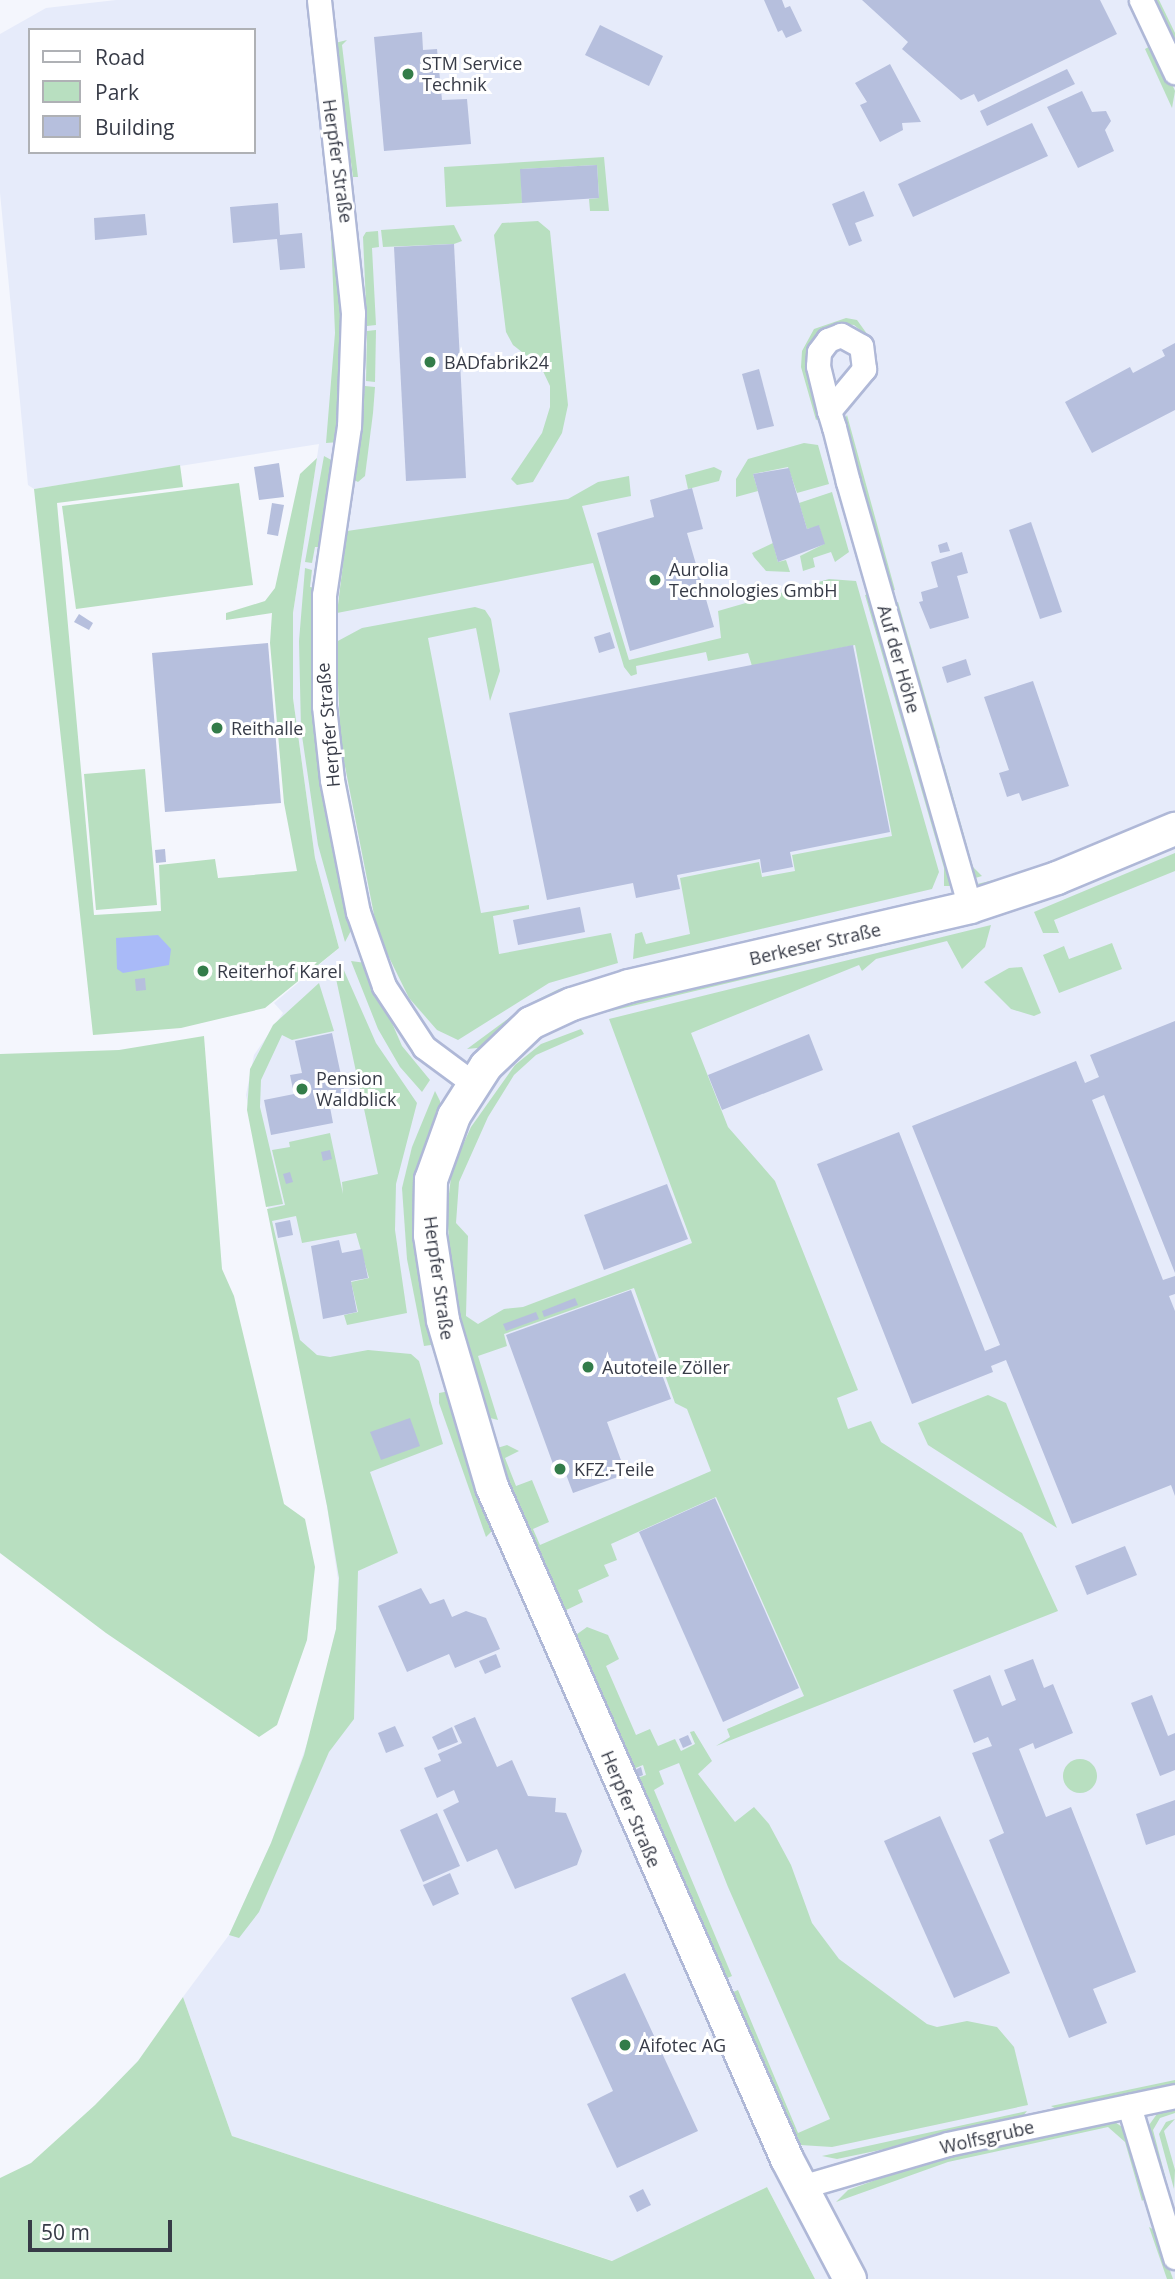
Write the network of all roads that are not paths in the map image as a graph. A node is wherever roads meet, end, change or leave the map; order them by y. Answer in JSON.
{"nodes":[{"id":1,"x":319,"y":0,"type":"edge"},
{"id":2,"x":1141,"y":0,"type":"edge"},
{"id":3,"x":1175,"y":72,"type":"edge"},
{"id":4,"x":829,"y":411,"type":"dead end"},
{"id":5,"x":1175,"y":828,"type":"edge"},
{"id":6,"x":970,"y":907,"type":"junction"},
{"id":7,"x":474,"y":1084,"type":"junction"},
{"id":8,"x":1175,"y":2096,"type":"edge"},
{"id":9,"x":1129,"y":2106,"type":"junction"},
{"id":10,"x":801,"y":2187,"type":"junction"},
{"id":11,"x":1175,"y":2257,"type":"edge"},
{"id":12,"x":850,"y":2279,"type":"edge"}],
"edges":[{"from":1,"to":7,"type":"street","name":"Herpfer Straße"},
{"from":2,"to":3,"type":"street"},
{"from":4,"to":6,"type":"street","name":"Auf der Höhe"},
{"from":5,"to":6,"type":"main road","name":"Berkeser Straße"},
{"from":6,"to":7,"type":"main road","name":"Berkeser Straße"},
{"from":7,"to":10,"type":"main road","name":"Herpfer Straße"},
{"from":8,"to":9,"type":"street","name":"Wolfsgrube"},
{"from":9,"to":10,"type":"street","name":"Wolfsgrube"},
{"from":9,"to":11,"type":"street"},
{"from":10,"to":12,"type":"main road","name":"Herpfer Straße"}]}
